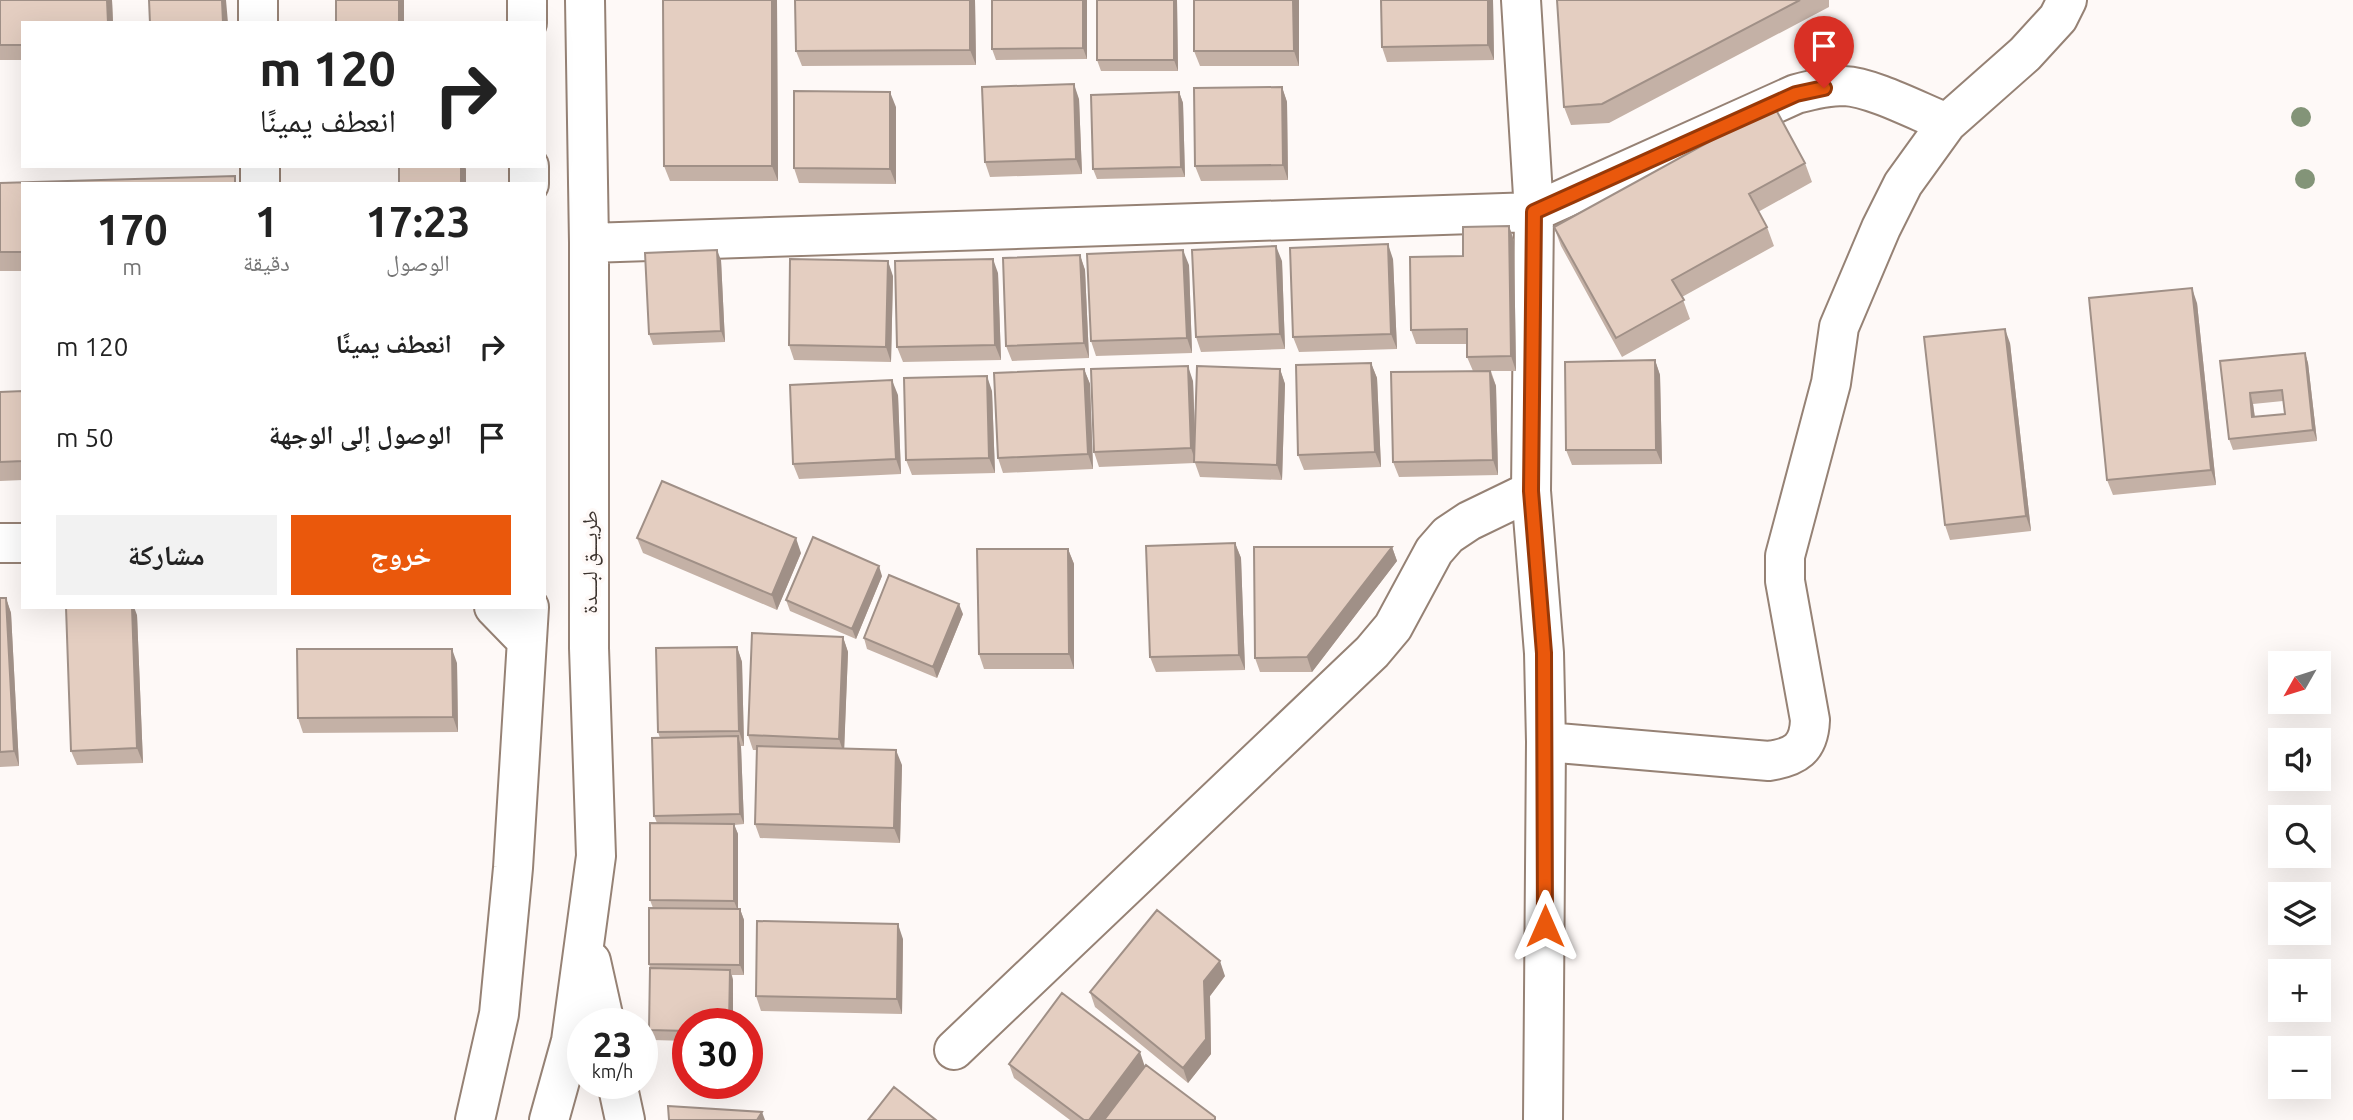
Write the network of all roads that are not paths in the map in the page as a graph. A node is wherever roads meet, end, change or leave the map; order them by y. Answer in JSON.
{"nodes":[{"id":1,"x":258,"y":0,"type":"edge"},
{"id":2,"x":527,"y":0,"type":"edge"},
{"id":3,"x":585,"y":0,"type":"edge"},
{"id":4,"x":1521,"y":0,"type":"edge"},
{"id":5,"x":2067,"y":0,"type":"edge"},
{"id":6,"x":258,"y":21,"type":"edge"},
{"id":7,"x":527,"y":21,"type":"edge"},
{"id":8,"x":1947,"y":123,"type":"junction"},
{"id":9,"x":1534,"y":212,"type":"junction"},
{"id":10,"x":589,"y":243,"type":"junction"},
{"id":11,"x":1531,"y":491,"type":"junction"},
{"id":12,"x":21,"y":542,"type":"edge"},
{"id":13,"x":0,"y":543,"type":"edge"},
{"id":14,"x":498,"y":609,"type":"edge"},
{"id":15,"x":528,"y":624,"type":"edge"},
{"id":16,"x":1546,"y":742,"type":"junction"},
{"id":17,"x":585,"y":936,"type":"junction"},
{"id":18,"x":601,"y":1008,"type":"edge"},
{"id":19,"x":954,"y":1050,"type":"dead end"},
{"id":20,"x":620,"y":1099,"type":"edge"},
{"id":21,"x":478,"y":1119,"type":"edge"},
{"id":22,"x":549,"y":1120,"type":"edge"},
{"id":23,"x":625,"y":1120,"type":"edge"},
{"id":24,"x":1544,"y":1120,"type":"edge"}],
"edges":[{"from":1,"to":6,"type":"street"},
{"from":2,"to":7,"type":"street"},
{"from":3,"to":10,"type":"street","name":"طريـــق لبـــدة"},
{"from":4,"to":9,"type":"street"},
{"from":5,"to":8,"type":"street"},
{"from":8,"to":9,"type":"street"},
{"from":8,"to":16,"type":"street"},
{"from":9,"to":10,"type":"street"},
{"from":9,"to":11,"type":"street"},
{"from":10,"to":17,"type":"street","name":"طريـــق لبـــدة"},
{"from":11,"to":16,"type":"street"},
{"from":11,"to":19,"type":"street"},
{"from":12,"to":13,"type":"street"},
{"from":14,"to":15,"type":"street"},
{"from":15,"to":21,"type":"street"},
{"from":16,"to":24,"type":"street"},
{"from":17,"to":18,"type":"street"},
{"from":17,"to":22,"type":"street","name":"طريـــق لبـــدة"},
{"from":20,"to":23,"type":"street"}]}
